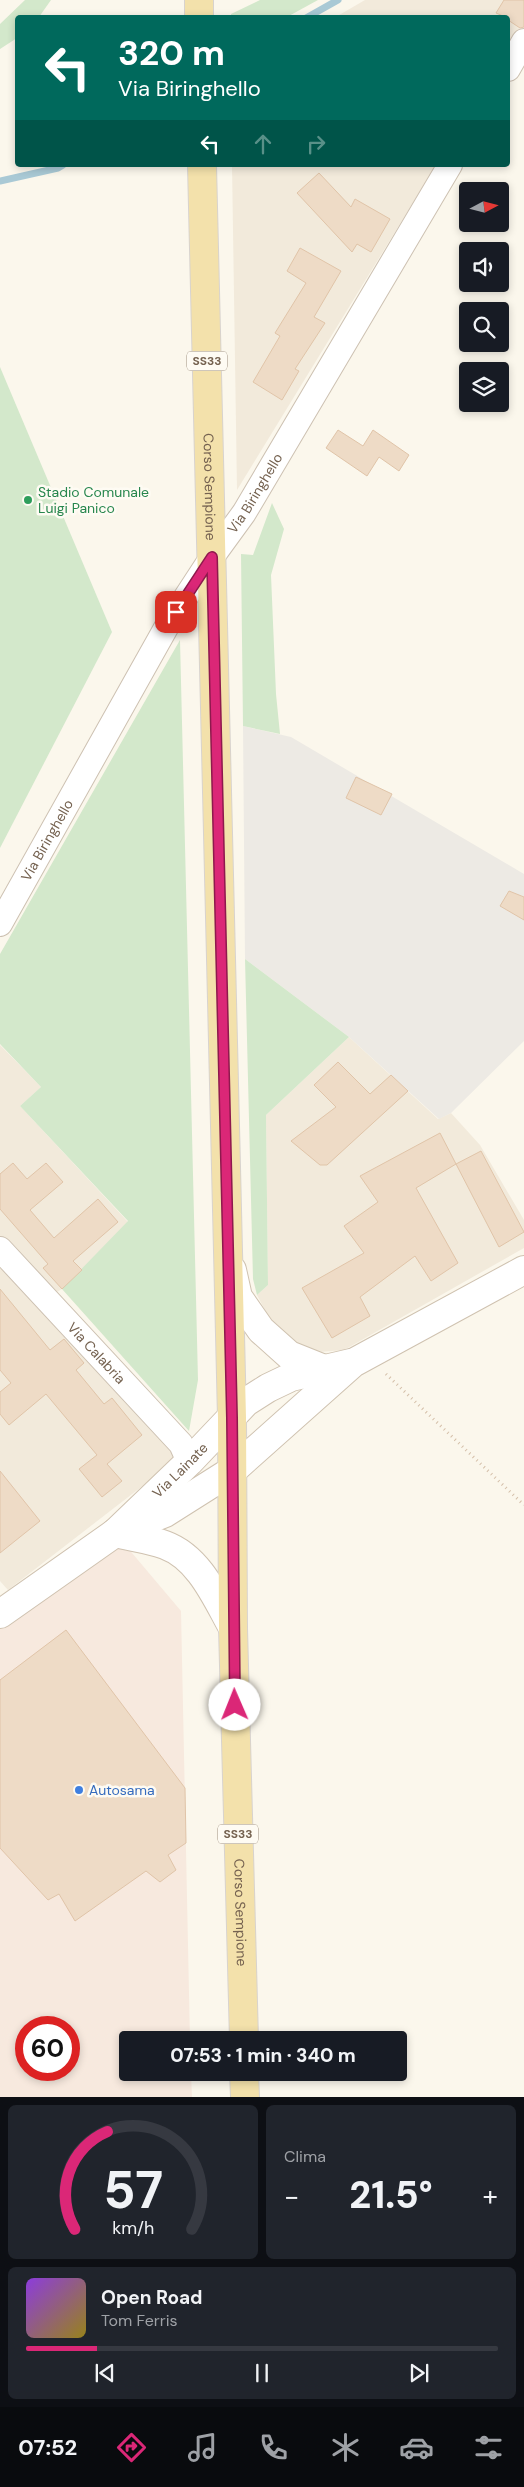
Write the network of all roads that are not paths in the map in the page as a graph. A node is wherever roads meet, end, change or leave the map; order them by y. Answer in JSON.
{"nodes":[{"id":1,"x":524,"y":41,"type":"edge"},
{"id":2,"x":510,"y":66,"type":"edge"},
{"id":3,"x":202,"y":167,"type":"edge"},
{"id":4,"x":449,"y":167,"type":"edge"},
{"id":5,"x":212,"y":557,"type":"junction"},
{"id":6,"x":0,"y":924,"type":"edge"},
{"id":7,"x":0,"y":1249,"type":"edge"},
{"id":8,"x":228,"y":1257,"type":"junction"},
{"id":9,"x":524,"y":1270,"type":"edge"},
{"id":10,"x":362,"y":1358,"type":"junction"},
{"id":11,"x":324,"y":1369,"type":"junction"},
{"id":12,"x":232,"y":1418,"type":"junction"},
{"id":13,"x":189,"y":1462,"type":"junction"},
{"id":14,"x":233,"y":1470,"type":"junction"},
{"id":15,"x":115,"y":1533,"type":"junction"},
{"id":16,"x":0,"y":1614,"type":"edge"},
{"id":17,"x":233,"y":1628,"type":"junction"},
{"id":18,"x":244,"y":2031,"type":"edge"},
{"id":19,"x":244,"y":2081,"type":"edge"},
{"id":20,"x":245,"y":2097,"type":"edge"}],
"edges":[{"from":1,"to":2,"type":"street"},
{"from":3,"to":5,"type":"main road","name":"Corso Sempione","number":"SS33"},
{"from":4,"to":5,"type":"street","name":"Via Biringhello"},
{"from":5,"to":6,"type":"street","name":"Via Biringhello"},
{"from":5,"to":8,"type":"main road","name":"Corso Sempione","number":"SS33"},
{"from":7,"to":13,"type":"street","name":"Via Calabria"},
{"from":8,"to":11,"type":"main road"},
{"from":8,"to":12,"type":"main road","name":"Corso Sempione","number":"SS33"},
{"from":9,"to":10,"type":"main road","name":"Via Lainate"},
{"from":10,"to":11,"type":"main road","name":"Via Lainate"},
{"from":10,"to":14,"type":"main road","name":"Via Lainate"},
{"from":11,"to":12,"type":"main road","name":"Via Lainate"},
{"from":12,"to":13,"type":"main road","name":"Via Lainate"},
{"from":12,"to":14,"type":"main road","name":"Corso Sempione","number":"SS33"},
{"from":13,"to":15,"type":"main road","name":"Via Lainate"},
{"from":14,"to":15,"type":"main road","name":"Via Lainate"},
{"from":14,"to":17,"type":"main road","name":"Corso Sempione","number":"SS33"},
{"from":15,"to":16,"type":"main road","name":"Via Lainate"},
{"from":15,"to":17,"type":"main road"},
{"from":17,"to":18,"type":"main road","name":"Corso Sempione","number":"SS33"},
{"from":19,"to":20,"type":"main road"}]}
